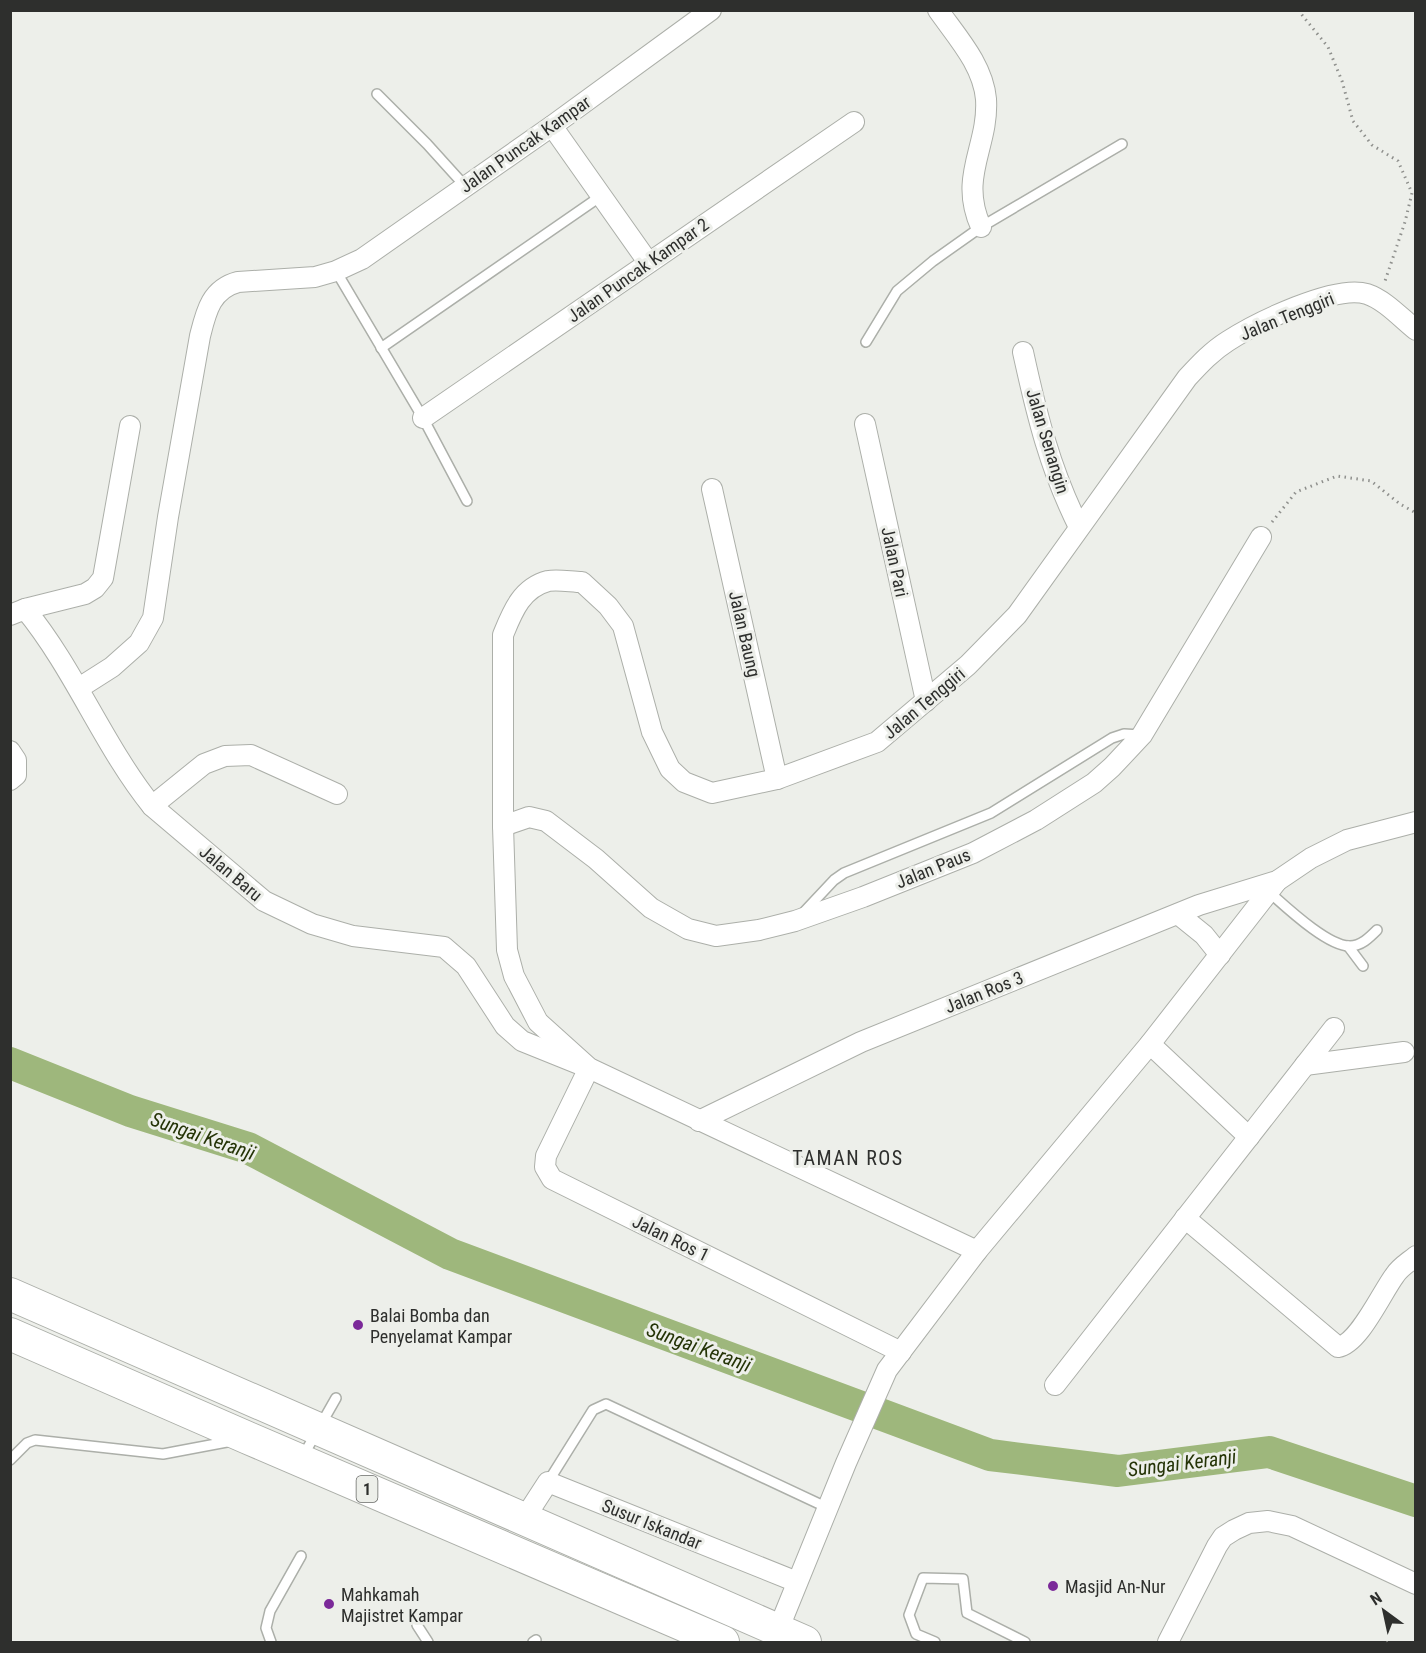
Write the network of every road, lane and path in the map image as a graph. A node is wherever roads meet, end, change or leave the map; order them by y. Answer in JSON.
{"nodes":[{"id":1,"x":711,"y":10,"type":"edge"},
{"id":2,"x":938,"y":10,"type":"edge"},
{"id":3,"x":1298,"y":10,"type":"edge"},
{"id":4,"x":377,"y":94,"type":"dead end"},
{"id":5,"x":854,"y":122,"type":"dead end"},
{"id":6,"x":552,"y":126,"type":"junction"},
{"id":7,"x":1122,"y":144,"type":"dead end"},
{"id":8,"x":465,"y":186,"type":"junction"},
{"id":9,"x":601,"y":196,"type":"junction"},
{"id":10,"x":981,"y":226,"type":"junction"},
{"id":11,"x":648,"y":262,"type":"junction"},
{"id":12,"x":336,"y":271,"type":"junction"},
{"id":13,"x":1378,"y":300,"type":"junction"},
{"id":14,"x":1416,"y":330,"type":"edge"},
{"id":15,"x":866,"y":342,"type":"dead end"},
{"id":16,"x":381,"y":348,"type":"junction"},
{"id":17,"x":1023,"y":352,"type":"dead end"},
{"id":18,"x":423,"y":418,"type":"junction"},
{"id":19,"x":865,"y":424,"type":"dead end"},
{"id":20,"x":130,"y":426,"type":"dead end"},
{"id":21,"x":712,"y":489,"type":"dead end"},
{"id":22,"x":467,"y":501,"type":"dead end"},
{"id":23,"x":1416,"y":513,"type":"edge"},
{"id":24,"x":1079,"y":527,"type":"junction"},
{"id":25,"x":1261,"y":537,"type":"joint"},
{"id":26,"x":18,"y":612,"type":"edge"},
{"id":27,"x":79,"y":688,"type":"junction"},
{"id":28,"x":926,"y":701,"type":"junction"},
{"id":29,"x":1142,"y":735,"type":"junction"},
{"id":30,"x":10,"y":751,"type":"edge"},
{"id":31,"x":777,"y":779,"type":"junction"},
{"id":32,"x":10,"y":780,"type":"edge"},
{"id":33,"x":337,"y":794,"type":"dead end"},
{"id":34,"x":152,"y":806,"type":"junction"},
{"id":35,"x":1416,"y":822,"type":"edge"},
{"id":36,"x":503,"y":826,"type":"junction"},
{"id":37,"x":1273,"y":886,"type":"junction"},
{"id":38,"x":1178,"y":914,"type":"junction"},
{"id":39,"x":795,"y":921,"type":"junction"},
{"id":40,"x":1377,"y":930,"type":"dead end"},
{"id":41,"x":1348,"y":946,"type":"junction"},
{"id":42,"x":1220,"y":955,"type":"junction"},
{"id":43,"x":1363,"y":966,"type":"dead end"},
{"id":44,"x":1334,"y":1028,"type":"dead end"},
{"id":45,"x":1150,"y":1044,"type":"junction"},
{"id":46,"x":1404,"y":1052,"type":"dead end"},
{"id":47,"x":1305,"y":1065,"type":"junction"},
{"id":48,"x":589,"y":1068,"type":"junction"},
{"id":49,"x":699,"y":1120,"type":"junction"},
{"id":50,"x":1249,"y":1137,"type":"junction"},
{"id":51,"x":1185,"y":1218,"type":"junction"},
{"id":52,"x":977,"y":1251,"type":"junction"},
{"id":53,"x":1416,"y":1256,"type":"edge"},
{"id":54,"x":10,"y":1294,"type":"edge"},
{"id":55,"x":10,"y":1334,"type":"edge"},
{"id":56,"x":901,"y":1352,"type":"junction"},
{"id":57,"x":1055,"y":1385,"type":"dead end"},
{"id":58,"x":336,"y":1398,"type":"dead end"},
{"id":59,"x":318,"y":1429,"type":"junction"},
{"id":60,"x":248,"y":1438,"type":"junction"},
{"id":61,"x":10,"y":1460,"type":"edge"},
{"id":62,"x":300,"y":1461,"type":"junction"},
{"id":63,"x":548,"y":1482,"type":"junction"},
{"id":64,"x":828,"y":1508,"type":"junction"},
{"id":65,"x":524,"y":1519,"type":"junction"},
{"id":66,"x":301,"y":1556,"type":"dead end"},
{"id":67,"x":797,"y":1582,"type":"junction"},
{"id":68,"x":1416,"y":1584,"type":"edge"},
{"id":69,"x":720,"y":1605,"type":"junction"},
{"id":70,"x":417,"y":1625,"type":"dead end"},
{"id":71,"x":785,"y":1638,"type":"edge"},
{"id":72,"x":711,"y":1640,"type":"edge"},
{"id":73,"x":271,"y":1642,"type":"edge"},
{"id":74,"x":428,"y":1642,"type":"edge"},
{"id":75,"x":935,"y":1642,"type":"edge"},
{"id":76,"x":1025,"y":1642,"type":"edge"},
{"id":77,"x":1168,"y":1642,"type":"edge"}],
"edges":[{"from":1,"to":6,"type":"street","name":"Jalan Puncak Kampar"},
{"from":2,"to":10,"type":"street"},
{"from":3,"to":13,"type":"path"},
{"from":4,"to":8,"type":"lane"},
{"from":5,"to":11,"type":"street","name":"Jalan Puncak Kampar 2"},
{"from":6,"to":8,"type":"street","name":"Jalan Puncak Kampar"},
{"from":6,"to":9,"type":"street"},
{"from":7,"to":10,"type":"lane"},
{"from":8,"to":12,"type":"street","name":"Jalan Puncak Kampar"},
{"from":9,"to":11,"type":"street"},
{"from":9,"to":16,"type":"lane"},
{"from":10,"to":15,"type":"lane"},
{"from":11,"to":18,"type":"street","name":"Jalan Puncak Kampar 2"},
{"from":12,"to":16,"type":"lane"},
{"from":12,"to":27,"type":"street","name":"Jalan Puncak Kampar"},
{"from":13,"to":14,"type":"street","name":"Jalan Tenggiri"},
{"from":13,"to":24,"type":"street","name":"Jalan Tenggiri"},
{"from":16,"to":18,"type":"lane"},
{"from":17,"to":24,"type":"street","name":"Jalan Senangin"},
{"from":18,"to":22,"type":"lane"},
{"from":19,"to":28,"type":"street","name":"Jalan Pari"},
{"from":20,"to":26,"type":"street"},
{"from":21,"to":31,"type":"street","name":"Jalan Baung"},
{"from":23,"to":25,"type":"path"},
{"from":24,"to":28,"type":"street","name":"Jalan Tenggiri"},
{"from":25,"to":29,"type":"street","name":"Jalan Paus"},
{"from":26,"to":27,"type":"street","name":"Jalan Baru"},
{"from":27,"to":34,"type":"street","name":"Jalan Baru"},
{"from":28,"to":31,"type":"street","name":"Jalan Tenggiri"},
{"from":29,"to":39,"type":"street","name":"Jalan Paus"},
{"from":29,"to":39,"type":"lane"},
{"from":30,"to":32,"type":"street"},
{"from":31,"to":36,"type":"street","name":"Jalan Tenggiri"},
{"from":33,"to":34,"type":"street"},
{"from":34,"to":48,"type":"street","name":"Jalan Baru"},
{"from":35,"to":37,"type":"street"},
{"from":36,"to":39,"type":"street","name":"Jalan Paus"},
{"from":36,"to":48,"type":"street","name":"Jalan Tenggiri"},
{"from":37,"to":38,"type":"street","name":"Jalan Ros 3"},
{"from":37,"to":41,"type":"lane"},
{"from":37,"to":42,"type":"street"},
{"from":38,"to":42,"type":"street"},
{"from":38,"to":49,"type":"street","name":"Jalan Ros 3"},
{"from":40,"to":41,"type":"lane"},
{"from":41,"to":43,"type":"lane"},
{"from":42,"to":45,"type":"street"},
{"from":44,"to":47,"type":"street"},
{"from":45,"to":50,"type":"street"},
{"from":45,"to":52,"type":"street"},
{"from":46,"to":47,"type":"street"},
{"from":47,"to":50,"type":"street"},
{"from":48,"to":49,"type":"street"},
{"from":48,"to":56,"type":"street","name":"Jalan Ros 1"},
{"from":49,"to":52,"type":"street"},
{"from":50,"to":51,"type":"street"},
{"from":51,"to":53,"type":"street"},
{"from":51,"to":57,"type":"street"},
{"from":52,"to":56,"type":"street"},
{"from":54,"to":59,"type":"highway","number":"1"},
{"from":55,"to":60,"type":"highway","number":"1"},
{"from":56,"to":64,"type":"street"},
{"from":58,"to":59,"type":"lane"},
{"from":59,"to":62,"type":"lane"},
{"from":59,"to":65,"type":"highway","number":"1"},
{"from":60,"to":61,"type":"lane"},
{"from":60,"to":62,"type":"highway","number":"1"},
{"from":62,"to":72,"type":"highway","number":"1"},
{"from":63,"to":64,"type":"lane"},
{"from":63,"to":65,"type":"street"},
{"from":63,"to":67,"type":"street","name":"Susur Iskandar"},
{"from":64,"to":67,"type":"street"},
{"from":65,"to":69,"type":"highway","number":"1"},
{"from":66,"to":73,"type":"lane"},
{"from":67,"to":71,"type":"street"},
{"from":68,"to":77,"type":"street"},
{"from":69,"to":71,"type":"highway","number":"1"},
{"from":69,"to":72,"type":"street"},
{"from":70,"to":74,"type":"lane"},
{"from":75,"to":76,"type":"lane"}]}
